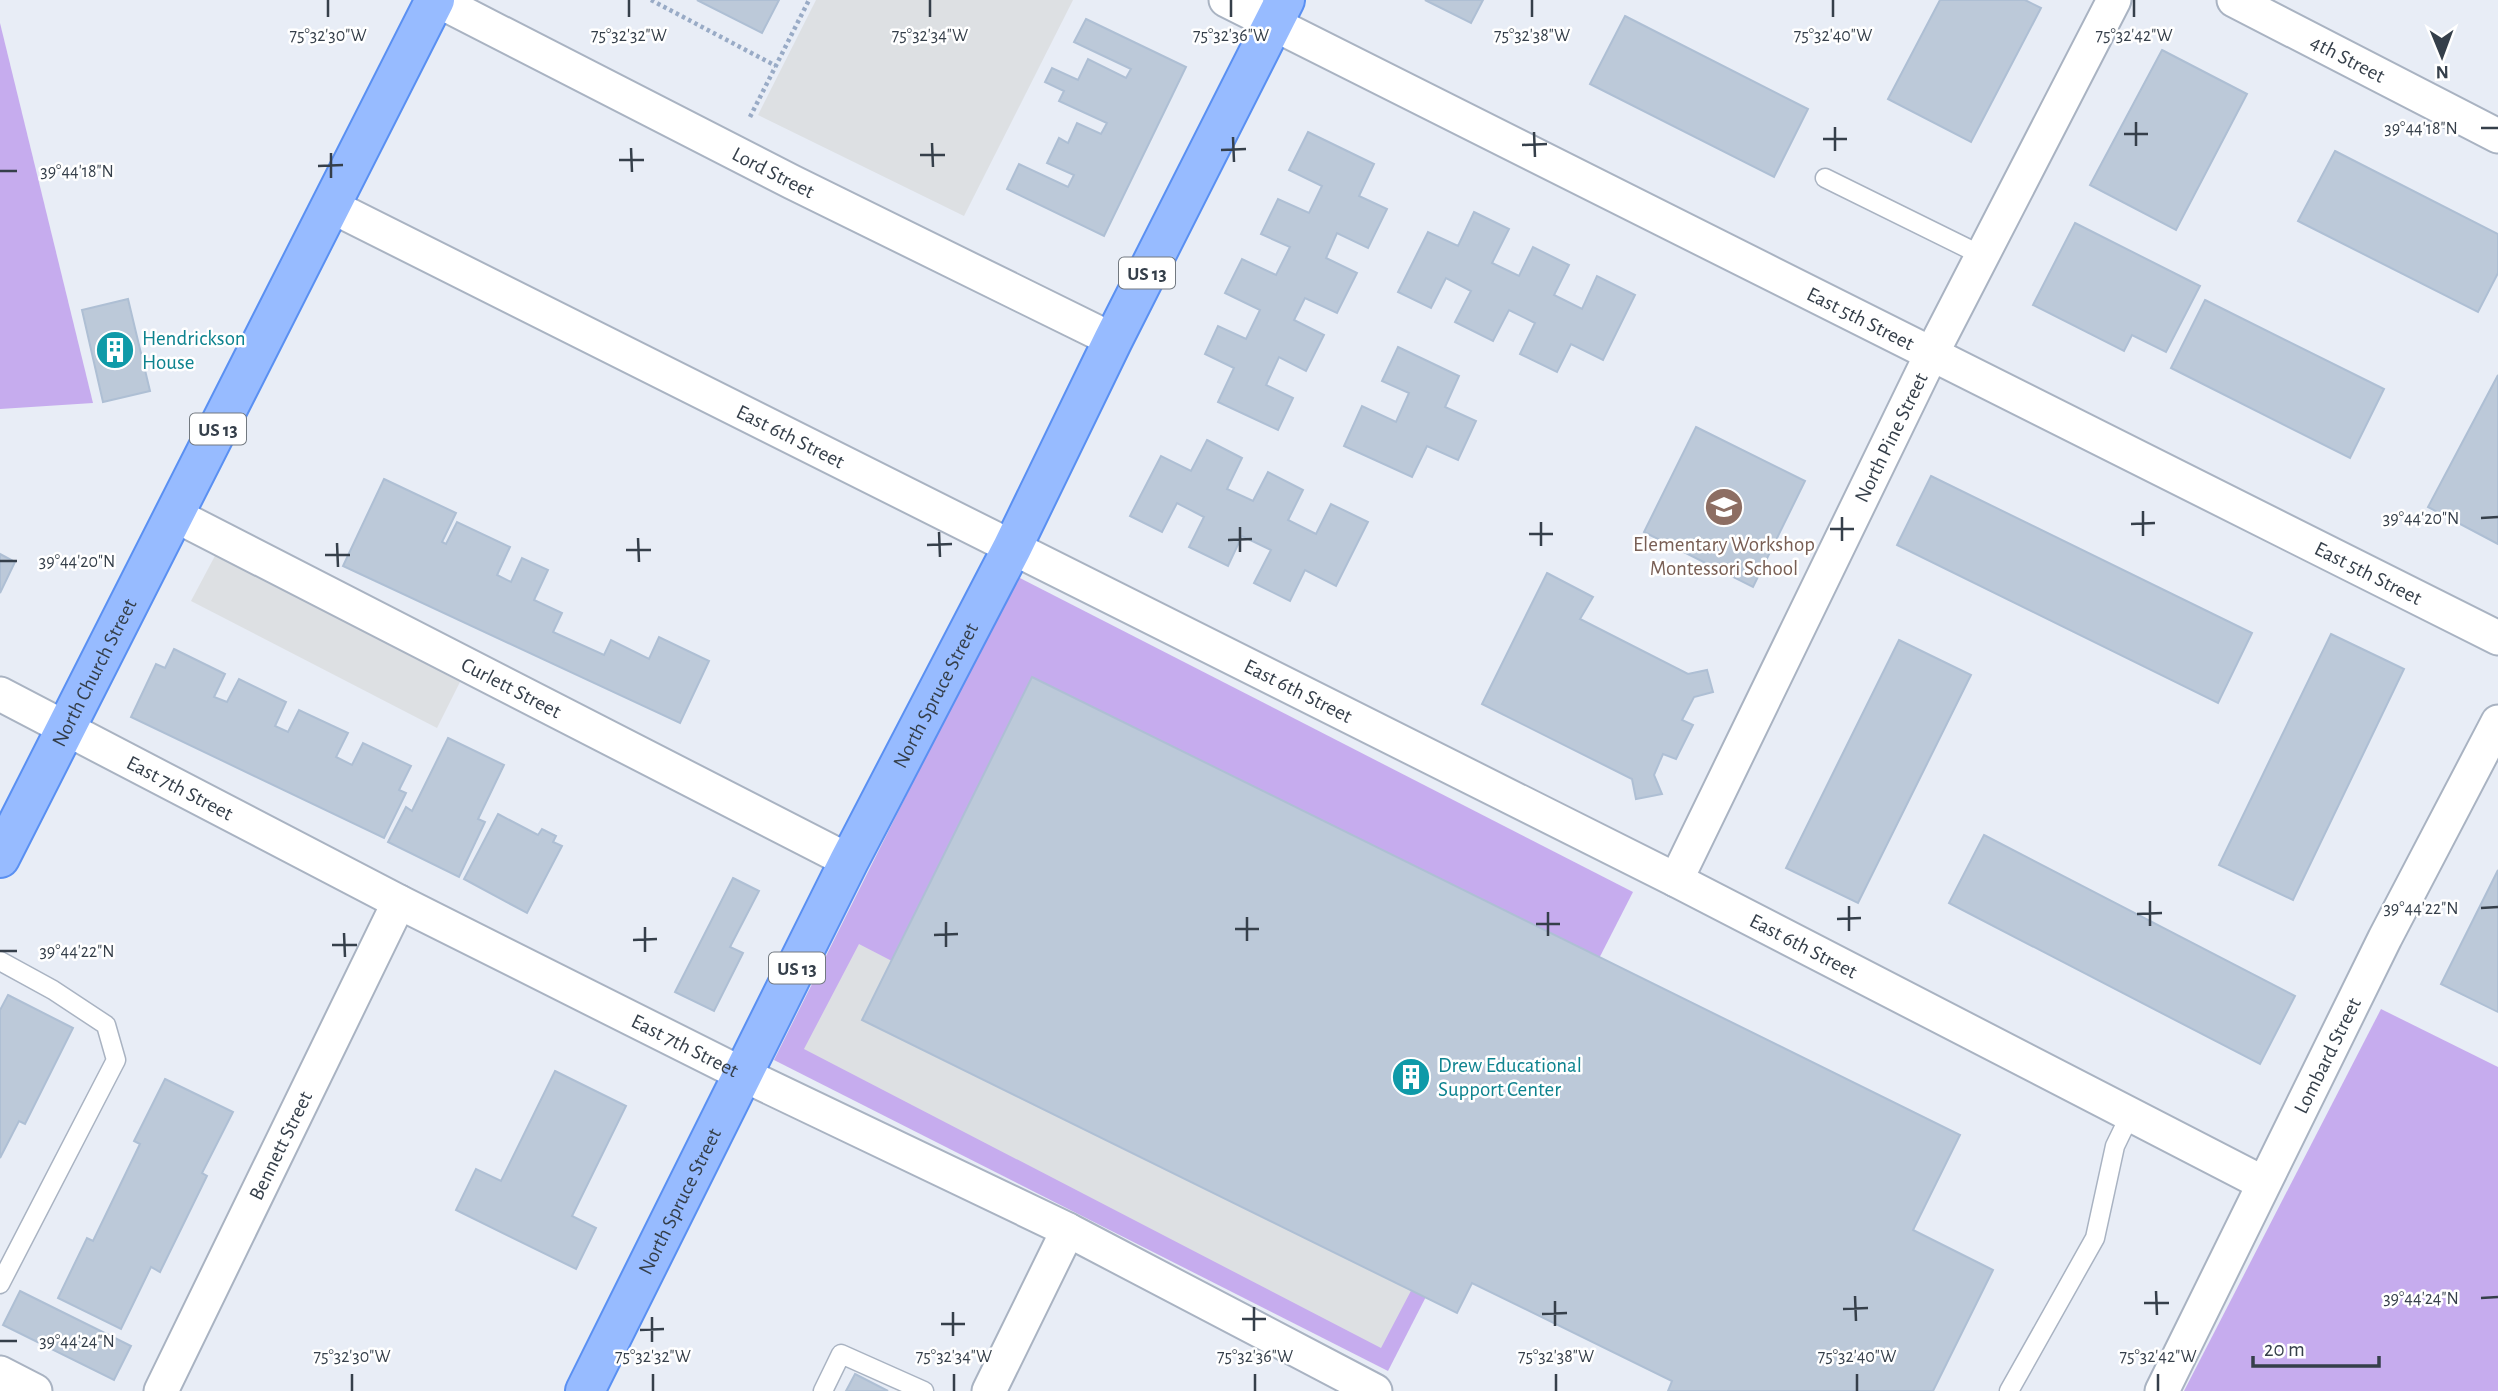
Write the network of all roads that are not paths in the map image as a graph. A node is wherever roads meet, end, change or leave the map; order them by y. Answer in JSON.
{"nodes":[{"id":1,"x":436,"y":0,"type":"edge"},
{"id":2,"x":1226,"y":0,"type":"edge"},
{"id":3,"x":2114,"y":0,"type":"edge"},
{"id":4,"x":2234,"y":0,"type":"edge"},
{"id":5,"x":1279,"y":12,"type":"edge"},
{"id":6,"x":2498,"y":136,"type":"edge"},
{"id":7,"x":1825,"y":178,"type":"dead end"},
{"id":8,"x":331,"y":206,"type":"junction"},
{"id":9,"x":1983,"y":256,"type":"junction"},
{"id":10,"x":1112,"y":340,"type":"junction"},
{"id":11,"x":1933,"y":353,"type":"junction"},
{"id":12,"x":175,"y":515,"type":"junction"},
{"id":13,"x":1012,"y":548,"type":"junction"},
{"id":14,"x":2498,"y":638,"type":"edge"},
{"id":15,"x":0,"y":694,"type":"edge"},
{"id":16,"x":2498,"y":722,"type":"edge"},
{"id":17,"x":66,"y":727,"type":"junction"},
{"id":18,"x":0,"y":858,"type":"edge"},
{"id":19,"x":849,"y":862,"type":"junction"},
{"id":20,"x":1676,"y":880,"type":"junction"},
{"id":21,"x":399,"y":902,"type":"junction"},
{"id":22,"x":0,"y":961,"type":"edge"},
{"id":23,"x":744,"y":1075,"type":"junction"},
{"id":24,"x":2130,"y":1115,"type":"junction"},
{"id":25,"x":2263,"y":1184,"type":"junction"},
{"id":26,"x":1068,"y":1230,"type":"junction"},
{"id":27,"x":0,"y":1284,"type":"edge"},
{"id":28,"x":0,"y":1374,"type":"edge"},
{"id":29,"x":35,"y":1391,"type":"edge"},
{"id":30,"x":161,"y":1391,"type":"edge"},
{"id":31,"x":585,"y":1391,"type":"edge"},
{"id":32,"x":823,"y":1391,"type":"edge"},
{"id":33,"x":924,"y":1391,"type":"edge"},
{"id":34,"x":989,"y":1391,"type":"edge"},
{"id":35,"x":1375,"y":1391,"type":"edge"},
{"id":36,"x":2009,"y":1391,"type":"edge"},
{"id":37,"x":2162,"y":1391,"type":"edge"}],
"edges":[{"from":1,"to":8,"type":"main road","name":"North Church Street","number":"US 13"},
{"from":1,"to":10,"type":"street","name":"Lord Street"},
{"from":2,"to":5,"type":"street","name":"East 5th Street"},
{"from":3,"to":9,"type":"street","name":"North Pine Street"},
{"from":4,"to":6,"type":"street","name":"4th Street"},
{"from":5,"to":10,"type":"main road","name":"North Spruce Street","number":"US 13"},
{"from":5,"to":11,"type":"street","name":"East 5th Street"},
{"from":7,"to":9,"type":"lane"},
{"from":8,"to":12,"type":"main road","name":"North Church Street","number":"US 13"},
{"from":8,"to":13,"type":"street","name":"East 6th Street"},
{"from":9,"to":11,"type":"street","name":"North Pine Street"},
{"from":10,"to":13,"type":"main road","name":"North Spruce Street","number":"US 13"},
{"from":11,"to":14,"type":"street","name":"East 5th Street"},
{"from":11,"to":20,"type":"street","name":"North Pine Street"},
{"from":12,"to":17,"type":"main road","name":"North Church Street","number":"US 13"},
{"from":12,"to":19,"type":"street","name":"Curlett Street"},
{"from":13,"to":19,"type":"main road","name":"North Spruce Street","number":"US 13"},
{"from":13,"to":20,"type":"street","name":"East 6th Street"},
{"from":15,"to":17,"type":"street","name":"East 7th Street"},
{"from":16,"to":25,"type":"street","name":"Lombard Street"},
{"from":17,"to":18,"type":"main road","name":"North Church Street","number":"US 13"},
{"from":17,"to":21,"type":"street","name":"East 7th Street"},
{"from":19,"to":23,"type":"main road","name":"North Spruce Street","number":"US 13"},
{"from":20,"to":24,"type":"street","name":"East 6th Street"},
{"from":21,"to":23,"type":"street","name":"East 7th Street"},
{"from":21,"to":30,"type":"street","name":"Bennett Street"},
{"from":22,"to":27,"type":"lane"},
{"from":23,"to":26,"type":"street","name":"East 7th Street"},
{"from":23,"to":31,"type":"main road","name":"North Spruce Street","number":"US 13"},
{"from":24,"to":25,"type":"street","name":"East 6th Street"},
{"from":24,"to":36,"type":"lane"},
{"from":25,"to":37,"type":"street","name":"Lombard Street"},
{"from":26,"to":34,"type":"street"},
{"from":26,"to":35,"type":"street","name":"East 7th Street"},
{"from":28,"to":29,"type":"street"},
{"from":32,"to":33,"type":"lane"}]}
